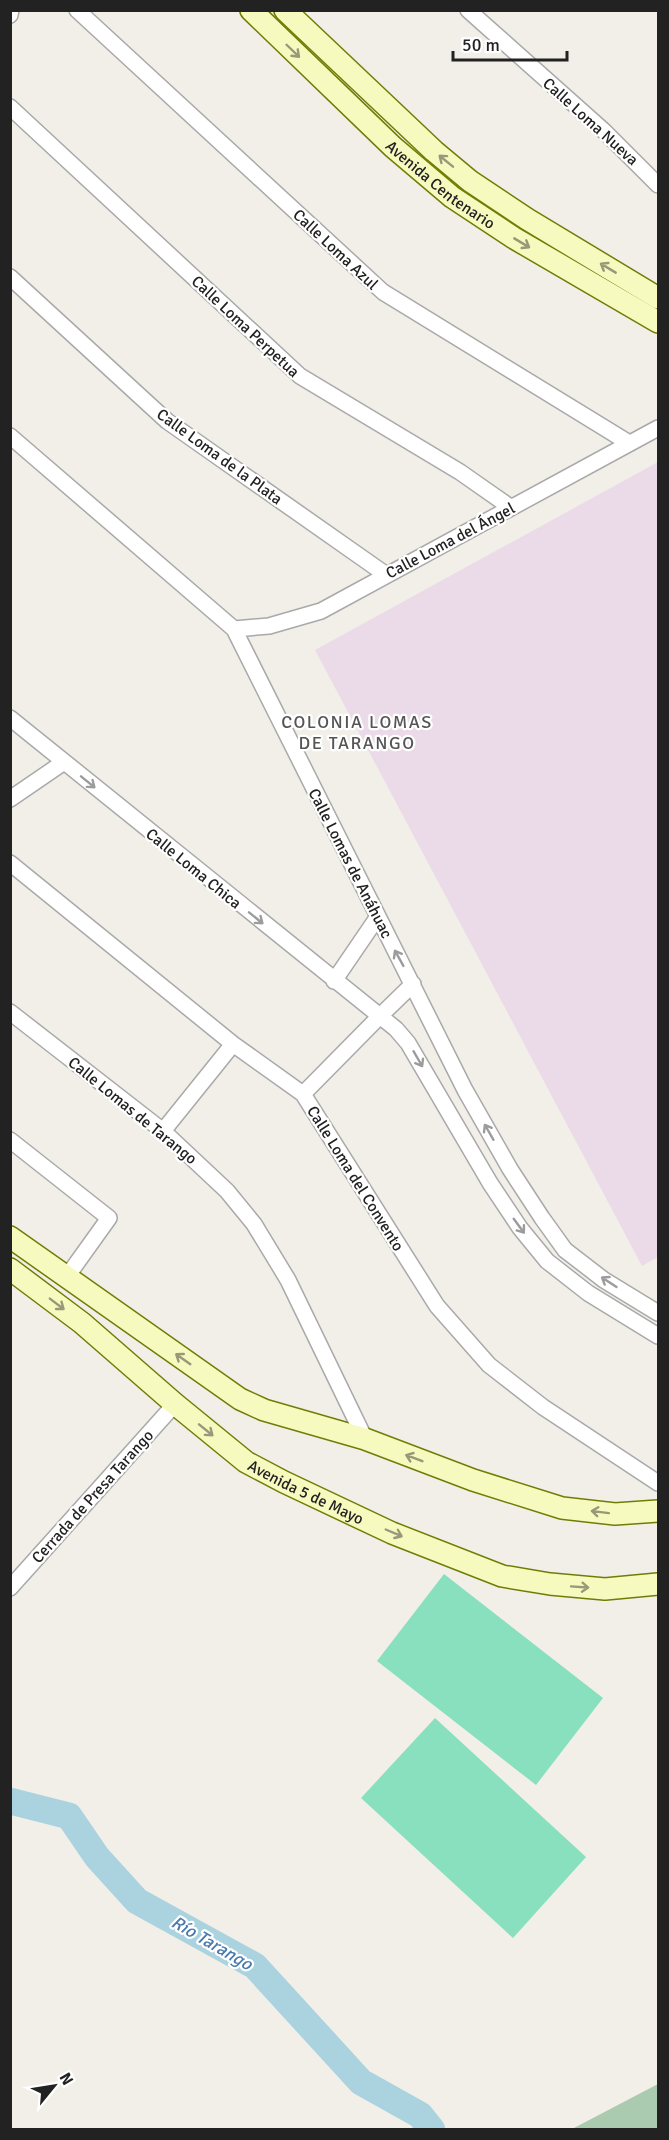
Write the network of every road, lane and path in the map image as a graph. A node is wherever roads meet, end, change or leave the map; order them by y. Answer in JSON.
{"nodes":[{"id":1,"x":11,"y":10,"type":"edge"},
{"id":2,"x":77,"y":10,"type":"edge"},
{"id":3,"x":251,"y":10,"type":"edge"},
{"id":4,"x":285,"y":10,"type":"edge"},
{"id":5,"x":476,"y":13,"type":"edge"},
{"id":6,"x":10,"y":15,"type":"edge"},
{"id":7,"x":10,"y":107,"type":"edge"},
{"id":8,"x":658,"y":184,"type":"edge"},
{"id":9,"x":10,"y":277,"type":"edge"},
{"id":10,"x":658,"y":298,"type":"edge"},
{"id":11,"x":658,"y":322,"type":"edge"},
{"id":12,"x":658,"y":428,"type":"edge"},
{"id":13,"x":10,"y":436,"type":"edge"},
{"id":14,"x":629,"y":443,"type":"junction"},
{"id":15,"x":510,"y":507,"type":"junction"},
{"id":16,"x":385,"y":574,"type":"junction"},
{"id":17,"x":234,"y":629,"type":"junction"},
{"id":18,"x":10,"y":718,"type":"edge"},
{"id":19,"x":64,"y":762,"type":"junction"},
{"id":20,"x":10,"y":799,"type":"edge"},
{"id":21,"x":10,"y":863,"type":"edge"},
{"id":22,"x":377,"y":918,"type":"junction"},
{"id":23,"x":334,"y":981,"type":"junction"},
{"id":24,"x":414,"y":984,"type":"junction"},
{"id":25,"x":10,"y":1012,"type":"edge"},
{"id":26,"x":379,"y":1017,"type":"junction"},
{"id":27,"x":233,"y":1044,"type":"junction"},
{"id":28,"x":303,"y":1094,"type":"junction"},
{"id":29,"x":163,"y":1131,"type":"junction"},
{"id":30,"x":10,"y":1140,"type":"edge"},
{"id":31,"x":10,"y":1237,"type":"edge"},
{"id":32,"x":10,"y":1269,"type":"edge"},
{"id":33,"x":66,"y":1278,"type":"junction"},
{"id":34,"x":658,"y":1298,"type":"edge"},
{"id":35,"x":643,"y":1303,"type":"junction"},
{"id":36,"x":658,"y":1313,"type":"edge"},
{"id":37,"x":658,"y":1336,"type":"edge"},
{"id":38,"x":175,"y":1404,"type":"junction"},
{"id":39,"x":365,"y":1439,"type":"junction"},
{"id":40,"x":658,"y":1483,"type":"edge"},
{"id":41,"x":658,"y":1511,"type":"edge"},
{"id":42,"x":658,"y":1584,"type":"edge"},
{"id":43,"x":10,"y":1588,"type":"edge"}],
"edges":[{"from":1,"to":6,"type":"street"},
{"from":2,"to":14,"type":"street","name":"Calle Loma Azul"},
{"from":3,"to":11,"type":"main road","name":"Avenida Centenario","one_way":true},
{"from":10,"to":4,"type":"main road","name":"Avenida Centenario","one_way":true},
{"from":5,"to":8,"type":"street","name":"Calle Loma Nueva"},
{"from":7,"to":15,"type":"street","name":"Calle Loma Perpetua"},
{"from":9,"to":16,"type":"street","name":"Calle Loma de la Plata"},
{"from":12,"to":14,"type":"street","name":"Calle Loma del Ángel"},
{"from":13,"to":17,"type":"street","name":"Calle Lomas de Anáhuac"},
{"from":14,"to":15,"type":"street","name":"Calle Loma del Ángel"},
{"from":15,"to":16,"type":"street","name":"Calle Loma del Ángel"},
{"from":16,"to":17,"type":"street","name":"Calle Loma del Ángel"},
{"from":17,"to":22,"type":"street","name":"Calle Lomas de Anáhuac"},
{"from":18,"to":19,"type":"street","name":"Calle Loma Chica"},
{"from":19,"to":20,"type":"street"},
{"from":19,"to":23,"type":"street","name":"Calle Loma Chica","one_way":true},
{"from":21,"to":27,"type":"street","name":"Calle Loma del Convento"},
{"from":22,"to":23,"type":"street"},
{"from":24,"to":22,"type":"street","name":"Calle Lomas de Anáhuac","one_way":true},
{"from":23,"to":26,"type":"street","name":"Calle Loma Chica"},
{"from":24,"to":26,"type":"street"},
{"from":35,"to":24,"type":"street","name":"Calle Lomas de Anáhuac","one_way":true},
{"from":25,"to":29,"type":"street","name":"Calle Lomas de Tarango"},
{"from":26,"to":28,"type":"street"},
{"from":26,"to":37,"type":"street","one_way":true},
{"from":27,"to":28,"type":"street","name":"Calle Loma del Convento"},
{"from":27,"to":29,"type":"street"},
{"from":28,"to":40,"type":"street","name":"Calle Loma del Convento"},
{"from":29,"to":39,"type":"street","name":"Calle Lomas de Tarango"},
{"from":30,"to":33,"type":"street"},
{"from":31,"to":33,"type":"main road"},
{"from":32,"to":38,"type":"main road","name":"Avenida 5 de Mayo","one_way":true},
{"from":39,"to":33,"type":"main road","one_way":true},
{"from":34,"to":35,"type":"street"},
{"from":35,"to":36,"type":"street","name":"Calle Lomas de Anáhuac"},
{"from":38,"to":42,"type":"main road","name":"Avenida 5 de Mayo","one_way":true},
{"from":38,"to":43,"type":"street","name":"Cerrada de Presa Tarango"},
{"from":41,"to":39,"type":"main road","one_way":true}]}
